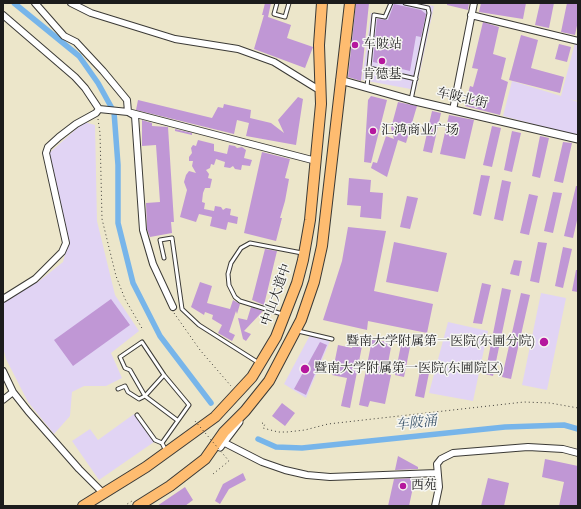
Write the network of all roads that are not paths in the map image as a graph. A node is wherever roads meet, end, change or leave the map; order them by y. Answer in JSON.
{"nodes":[{"id":1,"x":35,"y":3,"type":"edge"},
{"id":2,"x":71,"y":3,"type":"edge"},
{"id":3,"x":277,"y":3,"type":"edge"},
{"id":4,"x":289,"y":3,"type":"edge"},
{"id":5,"x":322,"y":3,"type":"edge"},
{"id":6,"x":350,"y":3,"type":"edge"},
{"id":7,"x":392,"y":3,"type":"edge"},
{"id":8,"x":405,"y":3,"type":"edge"},
{"id":9,"x":474,"y":3,"type":"edge"},
{"id":10,"x":3,"y":14,"type":"edge"},
{"id":11,"x":471,"y":15,"type":"junction"},
{"id":12,"x":578,"y":41,"type":"edge"},
{"id":13,"x":369,"y":68,"type":"junction"},
{"id":14,"x":416,"y":79,"type":"junction"},
{"id":15,"x":340,"y":80,"type":"junction"},
{"id":16,"x":367,"y":87,"type":"junction"},
{"id":17,"x":322,"y":89,"type":"junction"},
{"id":18,"x":411,"y":100,"type":"junction"},
{"id":19,"x":99,"y":109,"type":"junction"},
{"id":20,"x":453,"y":110,"type":"junction"},
{"id":21,"x":128,"y":112,"type":"junction"},
{"id":22,"x":578,"y":139,"type":"edge"},
{"id":23,"x":316,"y":161,"type":"junction"},
{"id":24,"x":304,"y":254,"type":"junction"},
{"id":25,"x":164,"y":258,"type":"dead end"},
{"id":26,"x":3,"y":299,"type":"edge"},
{"id":27,"x":173,"y":307,"type":"road end"},
{"id":28,"x":286,"y":315,"type":"junction"},
{"id":29,"x":296,"y":331,"type":"junction"},
{"id":30,"x":332,"y":339,"type":"dead end"},
{"id":31,"x":260,"y":364,"type":"junction"},
{"id":32,"x":3,"y":371,"type":"edge"},
{"id":33,"x":164,"y":375,"type":"junction"},
{"id":34,"x":118,"y":389,"type":"dead end"},
{"id":35,"x":14,"y":392,"type":"junction"},
{"id":36,"x":145,"y":396,"type":"junction"},
{"id":37,"x":3,"y":400,"type":"edge"},
{"id":38,"x":246,"y":411,"type":"junction"},
{"id":39,"x":137,"y":415,"type":"dead end"},
{"id":40,"x":178,"y":420,"type":"junction"},
{"id":41,"x":222,"y":442,"type":"junction"},
{"id":42,"x":162,"y":443,"type":"junction"},
{"id":43,"x":166,"y":453,"type":"junction"},
{"id":44,"x":578,"y":453,"type":"edge"},
{"id":45,"x":198,"y":465,"type":"junction"},
{"id":46,"x":437,"y":473,"type":"junction"},
{"id":47,"x":103,"y":493,"type":"junction"},
{"id":48,"x":137,"y":503,"type":"edge"},
{"id":49,"x":83,"y":506,"type":"edge"},
{"id":50,"x":435,"y":506,"type":"edge"}],
"edges":[{"from":1,"to":21,"type":"street"},
{"from":2,"to":17,"type":"street"},
{"from":3,"to":4,"type":"lane"},
{"from":5,"to":17,"type":"highway","name":"中山大道中"},
{"from":6,"to":15,"type":"highway"},
{"from":7,"to":13,"type":"lane"},
{"from":8,"to":14,"type":"lane"},
{"from":9,"to":11,"type":"street"},
{"from":10,"to":19,"type":"street"},
{"from":11,"to":12,"type":"street"},
{"from":11,"to":20,"type":"street"},
{"from":13,"to":14,"type":"lane"},
{"from":13,"to":16,"type":"lane"},
{"from":14,"to":18,"type":"lane"},
{"from":15,"to":16,"type":"street","name":"车陂北街"},
{"from":15,"to":29,"type":"highway"},
{"from":16,"to":18,"type":"street","name":"车陂北街"},
{"from":17,"to":23,"type":"highway","name":"中山大道中"},
{"from":18,"to":20,"type":"street","name":"车陂北街"},
{"from":19,"to":21,"type":"street"},
{"from":19,"to":26,"type":"street"},
{"from":20,"to":22,"type":"street","name":"车陂北街"},
{"from":21,"to":23,"type":"street"},
{"from":21,"to":27,"type":"street"},
{"from":23,"to":24,"type":"highway","name":"中山大道中"},
{"from":24,"to":28,"type":"highway","name":"中山大道中"},
{"from":24,"to":28,"type":"lane"},
{"from":25,"to":31,"type":"lane"},
{"from":28,"to":31,"type":"highway","name":"中山大道中"},
{"from":29,"to":30,"type":"lane"},
{"from":29,"to":38,"type":"highway"},
{"from":31,"to":43,"type":"highway","name":"中山大道中"},
{"from":32,"to":35,"type":"street"},
{"from":33,"to":36,"type":"lane"},
{"from":33,"to":36,"type":"lane"},
{"from":33,"to":40,"type":"lane"},
{"from":34,"to":36,"type":"lane"},
{"from":35,"to":37,"type":"street"},
{"from":35,"to":47,"type":"street"},
{"from":36,"to":40,"type":"lane"},
{"from":38,"to":41,"type":"street"},
{"from":38,"to":45,"type":"highway"},
{"from":39,"to":42,"type":"lane"},
{"from":40,"to":42,"type":"lane"},
{"from":41,"to":45,"type":"street"},
{"from":41,"to":46,"type":"street"},
{"from":42,"to":43,"type":"lane"},
{"from":43,"to":47,"type":"highway","name":"中山大道中"},
{"from":44,"to":46,"type":"street"},
{"from":45,"to":48,"type":"highway"},
{"from":46,"to":50,"type":"street"},
{"from":47,"to":49,"type":"highway","name":"中山大道中"}]}
